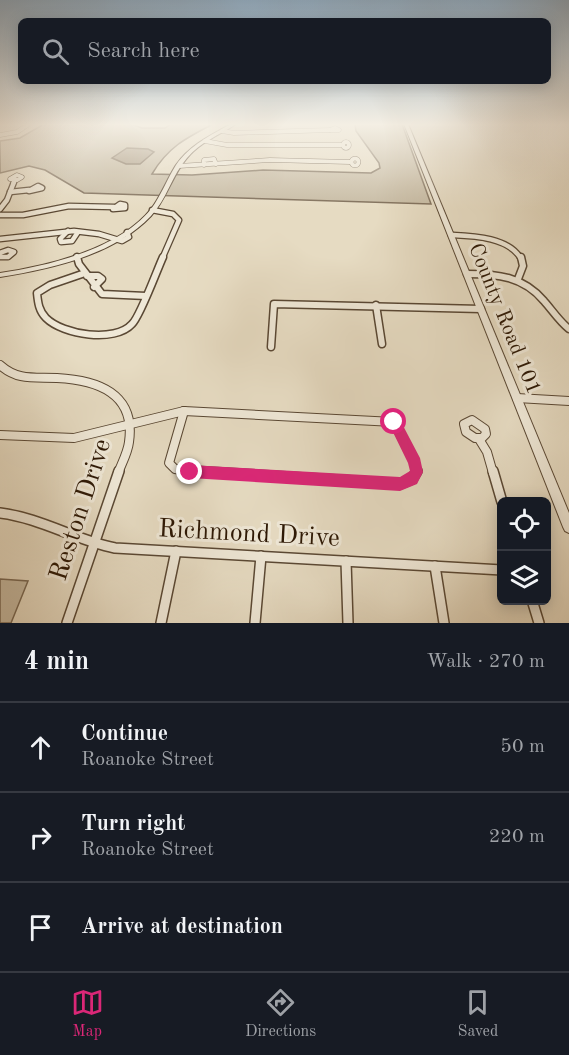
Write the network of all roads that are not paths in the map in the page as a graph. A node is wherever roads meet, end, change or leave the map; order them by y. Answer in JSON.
{"nodes":[{"id":1,"x":189,"y":153,"type":"edge"},
{"id":2,"x":418,"y":153,"type":"edge"},
{"id":3,"x":350,"y":162,"type":"dead end"},
{"id":4,"x":179,"y":166,"type":"junction"},
{"id":5,"x":15,"y":180,"type":"dead end"},
{"id":6,"x":29,"y":190,"type":"dead end"},
{"id":7,"x":10,"y":192,"type":"junction"},
{"id":8,"x":114,"y":207,"type":"dead end"},
{"id":9,"x":0,"y":209,"type":"edge"},
{"id":10,"x":153,"y":210,"type":"junction"},
{"id":11,"x":0,"y":214,"type":"edge"},
{"id":12,"x":68,"y":231,"type":"junction"},
{"id":13,"x":78,"y":232,"type":"junction"},
{"id":14,"x":451,"y":235,"type":"junction"},
{"id":15,"x":0,"y":238,"type":"edge"},
{"id":16,"x":13,"y":238,"type":"junction"},
{"id":17,"x":113,"y":240,"type":"junction"},
{"id":18,"x":0,"y":255,"type":"edge"},
{"id":19,"x":77,"y":257,"type":"junction"},
{"id":20,"x":467,"y":274,"type":"junction"},
{"id":21,"x":0,"y":275,"type":"edge"},
{"id":22,"x":86,"y":275,"type":"junction"},
{"id":23,"x":518,"y":279,"type":"junction"},
{"id":24,"x":94,"y":286,"type":"junction"},
{"id":25,"x":146,"y":296,"type":"junction"},
{"id":26,"x":376,"y":305,"type":"junction"},
{"id":27,"x":481,"y":309,"type":"junction"},
{"id":28,"x":569,"y":329,"type":"edge"},
{"id":29,"x":382,"y":344,"type":"dead end"},
{"id":30,"x":270,"y":347,"type":"dead end"},
{"id":31,"x":0,"y":365,"type":"edge"},
{"id":32,"x":517,"y":398,"type":"junction"},
{"id":33,"x":569,"y":401,"type":"edge"},
{"id":34,"x":184,"y":411,"type":"junction"},
{"id":35,"x":131,"y":423,"type":"junction"},
{"id":36,"x":0,"y":435,"type":"edge"},
{"id":37,"x":478,"y":439,"type":"dead end"},
{"id":38,"x":501,"y":497,"type":"edge"},
{"id":39,"x":0,"y":513,"type":"edge"},
{"id":40,"x":569,"y":527,"type":"edge"},
{"id":41,"x":93,"y":545,"type":"junction"},
{"id":42,"x":176,"y":551,"type":"junction"},
{"id":43,"x":261,"y":556,"type":"junction"},
{"id":44,"x":346,"y":561,"type":"junction"},
{"id":45,"x":435,"y":566,"type":"junction"},
{"id":46,"x":497,"y":570,"type":"edge"},
{"id":47,"x":534,"y":605,"type":"edge"},
{"id":48,"x":67,"y":623,"type":"edge"},
{"id":49,"x":161,"y":623,"type":"edge"},
{"id":50,"x":255,"y":623,"type":"edge"},
{"id":51,"x":348,"y":623,"type":"edge"},
{"id":52,"x":444,"y":623,"type":"edge"},
{"id":53,"x":539,"y":623,"type":"edge"}],
"edges":[{"from":1,"to":4,"type":"street"},
{"from":2,"to":14,"type":"street","name":"County Road 101"},
{"from":3,"to":4,"type":"street"},
{"from":4,"to":10,"type":"street"},
{"from":5,"to":7,"type":"street"},
{"from":6,"to":7,"type":"street"},
{"from":7,"to":9,"type":"street"},
{"from":8,"to":11,"type":"street"},
{"from":10,"to":17,"type":"street"},
{"from":10,"to":25,"type":"street"},
{"from":12,"to":13,"type":"street"},
{"from":12,"to":13,"type":"street"},
{"from":12,"to":16,"type":"street"},
{"from":13,"to":17,"type":"street"},
{"from":14,"to":20,"type":"street","name":"County Road 101"},
{"from":14,"to":23,"type":"street"},
{"from":15,"to":16,"type":"street"},
{"from":16,"to":18,"type":"street"},
{"from":17,"to":19,"type":"street"},
{"from":19,"to":21,"type":"street"},
{"from":19,"to":22,"type":"street"},
{"from":20,"to":23,"type":"street"},
{"from":20,"to":27,"type":"street","name":"County Road 101"},
{"from":22,"to":24,"type":"street"},
{"from":22,"to":24,"type":"street"},
{"from":22,"to":25,"type":"street"},
{"from":23,"to":28,"type":"street"},
{"from":24,"to":25,"type":"street"},
{"from":26,"to":27,"type":"street"},
{"from":26,"to":29,"type":"street"},
{"from":26,"to":30,"type":"street"},
{"from":27,"to":32,"type":"street","name":"County Road 101"},
{"from":31,"to":35,"type":"street","name":"Reston Drive"},
{"from":32,"to":33,"type":"street"},
{"from":32,"to":40,"type":"street","name":"County Road 101"},
{"from":34,"to":34,"type":"street"},
{"from":34,"to":35,"type":"street"},
{"from":35,"to":36,"type":"street"},
{"from":35,"to":41,"type":"street","name":"Reston Drive"},
{"from":37,"to":38,"type":"street"},
{"from":39,"to":41,"type":"street","name":"Richmond Drive"},
{"from":41,"to":42,"type":"street","name":"Richmond Drive"},
{"from":41,"to":48,"type":"street","name":"Reston Drive"},
{"from":42,"to":43,"type":"street","name":"Richmond Drive"},
{"from":42,"to":49,"type":"street"},
{"from":43,"to":44,"type":"street","name":"Richmond Drive"},
{"from":43,"to":50,"type":"street"},
{"from":44,"to":45,"type":"street","name":"Richmond Drive"},
{"from":44,"to":51,"type":"street"},
{"from":45,"to":46,"type":"street","name":"Richmond Drive"},
{"from":45,"to":52,"type":"street"},
{"from":47,"to":53,"type":"street"}]}
